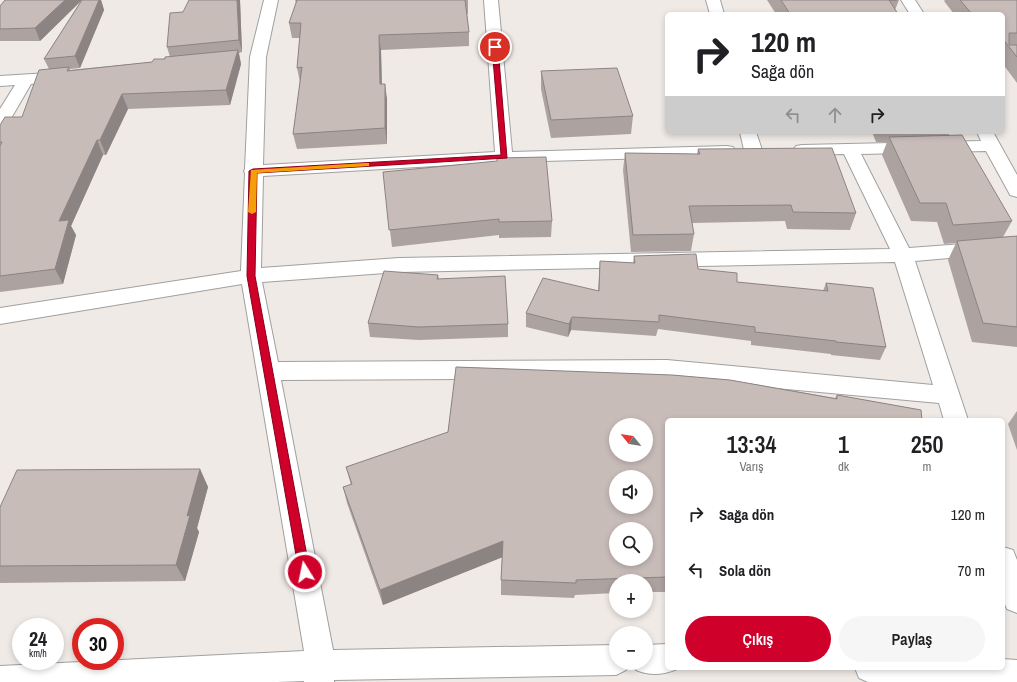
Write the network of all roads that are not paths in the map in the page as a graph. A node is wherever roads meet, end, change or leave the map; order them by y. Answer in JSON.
{"nodes":[{"id":1,"x":271,"y":0,"type":"edge"},
{"id":2,"x":491,"y":0,"type":"edge"},
{"id":3,"x":713,"y":0,"type":"edge"},
{"id":4,"x":908,"y":0,"type":"edge"},
{"id":5,"x":716,"y":12,"type":"edge"},
{"id":6,"x":916,"y":12,"type":"edge"},
{"id":7,"x":80,"y":75,"type":"edge"},
{"id":8,"x":26,"y":80,"type":"junction"},
{"id":9,"x":0,"y":81,"type":"edge"},
{"id":10,"x":0,"y":123,"type":"edge"},
{"id":11,"x":750,"y":134,"type":"edge"},
{"id":12,"x":988,"y":139,"type":"edge"},
{"id":13,"x":850,"y":149,"type":"junction"},
{"id":14,"x":768,"y":150,"type":"junction"},
{"id":15,"x":504,"y":157,"type":"junction"},
{"id":16,"x":253,"y":171,"type":"junction"},
{"id":17,"x":1017,"y":191,"type":"edge"},
{"id":18,"x":1017,"y":246,"type":"edge"},
{"id":19,"x":903,"y":255,"type":"junction"},
{"id":20,"x":251,"y":276,"type":"junction"},
{"id":21,"x":0,"y":316,"type":"edge"},
{"id":22,"x":269,"y":371,"type":"junction"},
{"id":23,"x":948,"y":395,"type":"junction"},
{"id":24,"x":955,"y":418,"type":"edge"},
{"id":25,"x":1005,"y":565,"type":"edge"},
{"id":26,"x":1017,"y":600,"type":"edge"},
{"id":27,"x":665,"y":659,"type":"edge"},
{"id":28,"x":609,"y":660,"type":"edge"},
{"id":29,"x":653,"y":660,"type":"edge"},
{"id":30,"x":912,"y":670,"type":"edge"},
{"id":31,"x":320,"y":673,"type":"edge"},
{"id":32,"x":1017,"y":675,"type":"edge"},
{"id":33,"x":0,"y":681,"type":"edge"}],
"edges":[{"from":1,"to":16,"type":"street"},
{"from":2,"to":15,"type":"street"},
{"from":3,"to":5,"type":"street"},
{"from":4,"to":6,"type":"street"},
{"from":7,"to":8,"type":"street"},
{"from":8,"to":9,"type":"street"},
{"from":8,"to":10,"type":"street"},
{"from":11,"to":14,"type":"street"},
{"from":12,"to":13,"type":"street"},
{"from":12,"to":17,"type":"street"},
{"from":13,"to":14,"type":"street"},
{"from":13,"to":19,"type":"street"},
{"from":14,"to":15,"type":"street"},
{"from":15,"to":16,"type":"street"},
{"from":16,"to":20,"type":"street"},
{"from":18,"to":19,"type":"street"},
{"from":19,"to":20,"type":"street"},
{"from":19,"to":23,"type":"street"},
{"from":20,"to":21,"type":"street"},
{"from":20,"to":22,"type":"street"},
{"from":22,"to":23,"type":"street"},
{"from":22,"to":31,"type":"street"},
{"from":23,"to":24,"type":"street"},
{"from":25,"to":26,"type":"street"},
{"from":27,"to":29,"type":"street"},
{"from":28,"to":31,"type":"street"},
{"from":30,"to":32,"type":"street"},
{"from":31,"to":33,"type":"street"}]}
